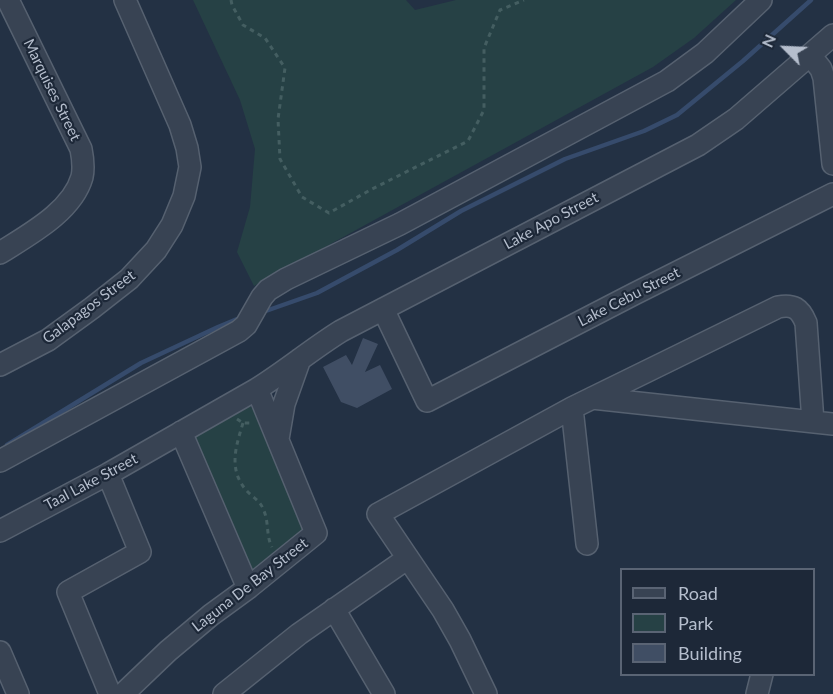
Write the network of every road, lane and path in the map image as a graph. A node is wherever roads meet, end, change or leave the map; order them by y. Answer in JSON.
{"nodes":[{"id":1,"x":8,"y":0,"type":"edge"},
{"id":2,"x":125,"y":0,"type":"edge"},
{"id":3,"x":231,"y":0,"type":"edge"},
{"id":4,"x":524,"y":0,"type":"edge"},
{"id":5,"x":761,"y":0,"type":"edge"},
{"id":6,"x":833,"y":35,"type":"edge"},
{"id":7,"x":810,"y":55,"type":"junction"},
{"id":8,"x":833,"y":164,"type":"edge"},
{"id":9,"x":833,"y":194,"type":"edge"},
{"id":10,"x":0,"y":252,"type":"edge"},
{"id":11,"x":383,"y":309,"type":"junction"},
{"id":12,"x":300,"y":358,"type":"junction"},
{"id":13,"x":0,"y":365,"type":"edge"},
{"id":14,"x":257,"y":389,"type":"junction"},
{"id":15,"x":591,"y":398,"type":"junction"},
{"id":16,"x":229,"y":405,"type":"junction"},
{"id":17,"x":572,"y":408,"type":"junction"},
{"id":18,"x":268,"y":416,"type":"junction"},
{"id":19,"x":243,"y":423,"type":"junction"},
{"id":20,"x":823,"y":423,"type":"edge"},
{"id":21,"x":181,"y":432,"type":"junction"},
{"id":22,"x":278,"y":439,"type":"junction"},
{"id":23,"x":0,"y":461,"type":"edge"},
{"id":24,"x":108,"y":474,"type":"junction"},
{"id":25,"x":0,"y":531,"type":"edge"},
{"id":26,"x":587,"y":544,"type":"dead end"},
{"id":27,"x":408,"y":558,"type":"junction"},
{"id":28,"x":282,"y":561,"type":"junction"},
{"id":29,"x":248,"y":588,"type":"junction"},
{"id":30,"x":334,"y":609,"type":"junction"},
{"id":31,"x":0,"y":652,"type":"edge"},
{"id":32,"x":762,"y":676,"type":"edge"},
{"id":33,"x":18,"y":694,"type":"edge"},
{"id":34,"x":110,"y":694,"type":"edge"},
{"id":35,"x":123,"y":694,"type":"edge"},
{"id":36,"x":224,"y":694,"type":"edge"},
{"id":37,"x":384,"y":694,"type":"edge"},
{"id":38,"x":486,"y":694,"type":"edge"},
{"id":39,"x":757,"y":694,"type":"edge"}],
"edges":[{"from":1,"to":10,"type":"street","name":"Marquises Street"},
{"from":2,"to":13,"type":"street","name":"Galapagos Street"},
{"from":3,"to":4,"type":"path"},
{"from":5,"to":23,"type":"street"},
{"from":6,"to":7,"type":"street","name":"Lake Apo Street"},
{"from":7,"to":8,"type":"street"},
{"from":7,"to":11,"type":"street","name":"Lake Apo Street"},
{"from":9,"to":11,"type":"street","name":"Lake Cebu Street"},
{"from":11,"to":12,"type":"street","name":"Lake Apo Street"},
{"from":12,"to":14,"type":"street","name":"Lake Apo Street"},
{"from":12,"to":22,"type":"street"},
{"from":14,"to":16,"type":"street","name":"Taal Lake Street"},
{"from":14,"to":18,"type":"street","name":"Laguna De Bay Street"},
{"from":15,"to":17,"type":"street"},
{"from":15,"to":20,"type":"street"},
{"from":15,"to":20,"type":"street"},
{"from":16,"to":19,"type":"path"},
{"from":16,"to":21,"type":"street","name":"Taal Lake Street"},
{"from":17,"to":26,"type":"street"},
{"from":17,"to":27,"type":"street"},
{"from":18,"to":19,"type":"path"},
{"from":18,"to":22,"type":"street","name":"Laguna De Bay Street"},
{"from":19,"to":28,"type":"path"},
{"from":21,"to":24,"type":"street","name":"Taal Lake Street"},
{"from":21,"to":29,"type":"street"},
{"from":22,"to":28,"type":"street","name":"Laguna De Bay Street"},
{"from":24,"to":25,"type":"street","name":"Taal Lake Street"},
{"from":24,"to":34,"type":"street"},
{"from":27,"to":30,"type":"street"},
{"from":27,"to":38,"type":"street"},
{"from":28,"to":29,"type":"street","name":"Laguna De Bay Street"},
{"from":29,"to":35,"type":"street","name":"Laguna De Bay Street"},
{"from":30,"to":36,"type":"street"},
{"from":30,"to":37,"type":"street"},
{"from":31,"to":33,"type":"street"},
{"from":32,"to":39,"type":"street"}]}
